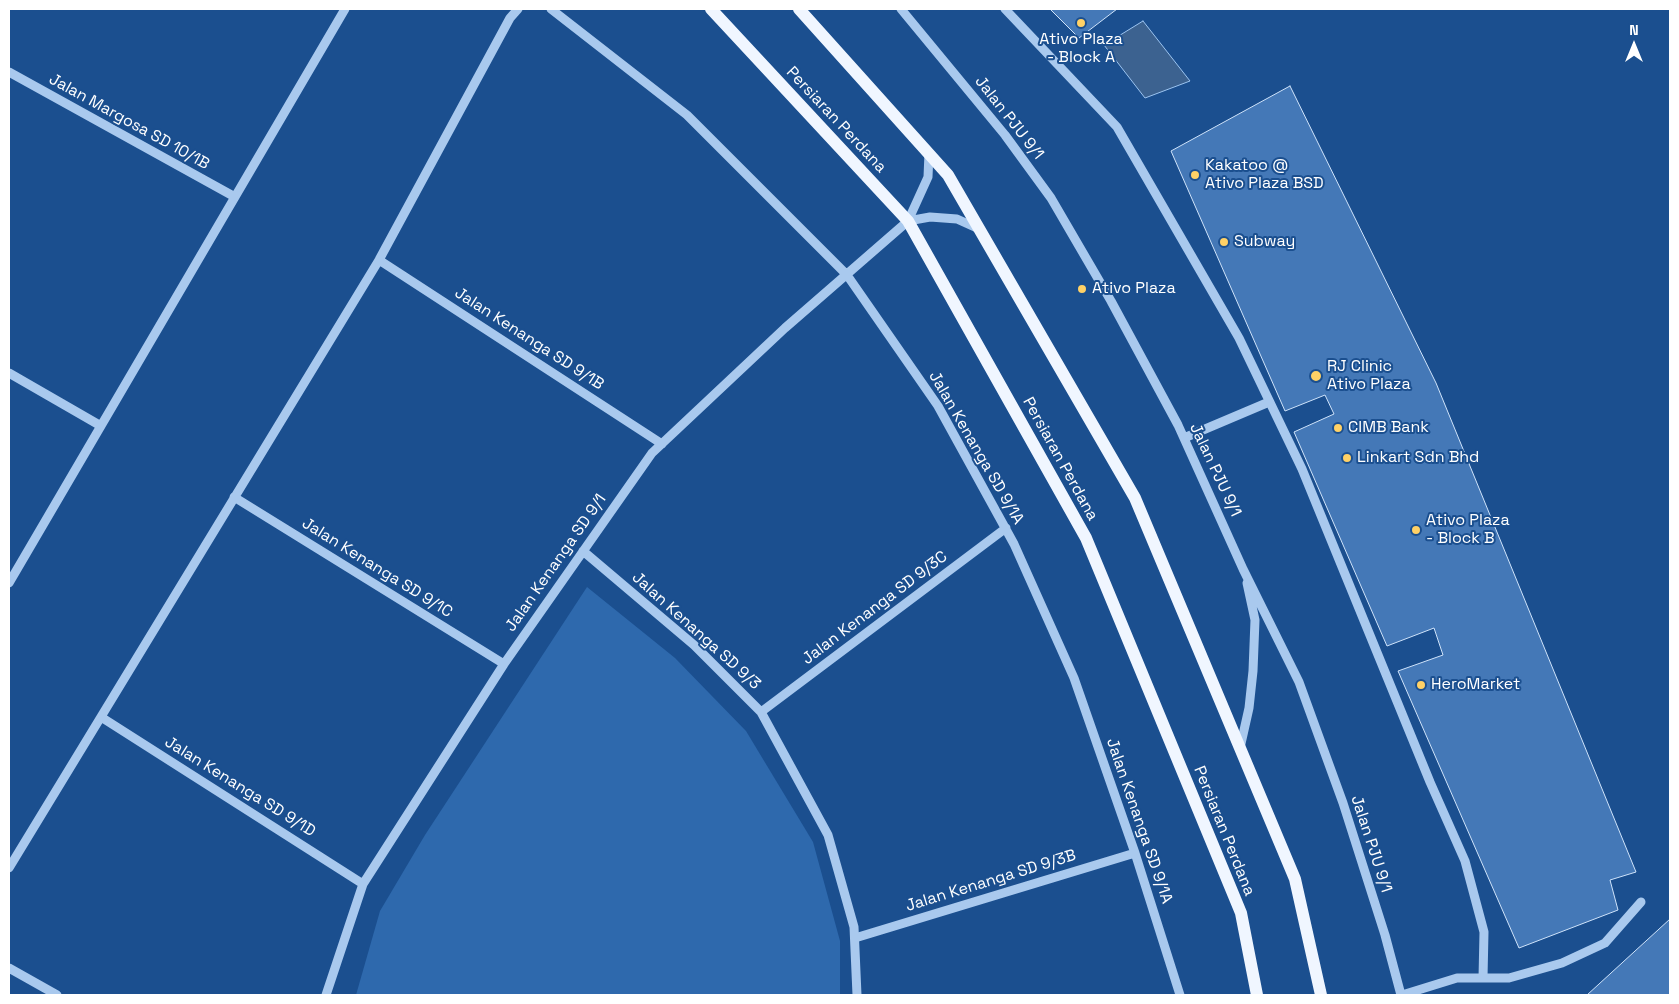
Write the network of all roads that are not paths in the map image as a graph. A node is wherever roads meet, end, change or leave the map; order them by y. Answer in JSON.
{"nodes":[{"id":1,"x":345,"y":9,"type":"edge"},
{"id":2,"x":518,"y":9,"type":"edge"},
{"id":3,"x":552,"y":9,"type":"edge"},
{"id":4,"x":711,"y":9,"type":"edge"},
{"id":5,"x":800,"y":9,"type":"edge"},
{"id":6,"x":901,"y":9,"type":"edge"},
{"id":7,"x":1005,"y":9,"type":"edge"},
{"id":8,"x":9,"y":72,"type":"edge"},
{"id":9,"x":928,"y":153,"type":"junction"},
{"id":10,"x":235,"y":197,"type":"junction"},
{"id":11,"x":908,"y":221,"type":"junction"},
{"id":12,"x":979,"y":229,"type":"junction"},
{"id":13,"x":379,"y":260,"type":"junction"},
{"id":14,"x":848,"y":275,"type":"junction"},
{"id":15,"x":9,"y":373,"type":"edge"},
{"id":16,"x":1270,"y":402,"type":"junction"},
{"id":17,"x":101,"y":426,"type":"junction"},
{"id":18,"x":1184,"y":438,"type":"junction"},
{"id":19,"x":662,"y":444,"type":"junction"},
{"id":20,"x":234,"y":497,"type":"junction"},
{"id":21,"x":1006,"y":528,"type":"junction"},
{"id":22,"x":583,"y":551,"type":"junction"},
{"id":23,"x":1243,"y":568,"type":"junction"},
{"id":24,"x":9,"y":583,"type":"edge"},
{"id":25,"x":504,"y":664,"type":"junction"},
{"id":26,"x":761,"y":712,"type":"junction"},
{"id":27,"x":101,"y":717,"type":"junction"},
{"id":28,"x":1240,"y":748,"type":"junction"},
{"id":29,"x":1135,"y":854,"type":"junction"},
{"id":30,"x":9,"y":868,"type":"edge"},
{"id":31,"x":363,"y":884,"type":"junction"},
{"id":32,"x":1641,"y":902,"type":"dead end"},
{"id":33,"x":855,"y":938,"type":"junction"},
{"id":34,"x":9,"y":968,"type":"edge"},
{"id":35,"x":1483,"y":978,"type":"junction"},
{"id":36,"x":57,"y":995,"type":"edge"},
{"id":37,"x":326,"y":995,"type":"edge"},
{"id":38,"x":857,"y":995,"type":"edge"},
{"id":39,"x":1180,"y":995,"type":"edge"},
{"id":40,"x":1257,"y":995,"type":"edge"},
{"id":41,"x":1321,"y":995,"type":"edge"},
{"id":42,"x":1402,"y":995,"type":"edge"}],
"edges":[{"from":1,"to":10,"type":"street"},
{"from":2,"to":13,"type":"street"},
{"from":3,"to":14,"type":"street","name":"Jalan Kenanga SD 9/1A"},
{"from":4,"to":11,"type":"main road","name":"Persiaran Perdana"},
{"from":5,"to":9,"type":"main road"},
{"from":6,"to":18,"type":"street","name":"Jalan PJU 9/1"},
{"from":7,"to":16,"type":"street"},
{"from":8,"to":10,"type":"street","name":"Jalan Margosa SD 10/1B"},
{"from":9,"to":11,"type":"street","name":"Jalan Kenanga SD 9/1"},
{"from":9,"to":12,"type":"main road"},
{"from":10,"to":17,"type":"street"},
{"from":11,"to":12,"type":"street"},
{"from":11,"to":14,"type":"street","name":"Jalan Kenanga SD 9/1"},
{"from":11,"to":40,"type":"main road","name":"Persiaran Perdana"},
{"from":12,"to":28,"type":"main road"},
{"from":13,"to":19,"type":"street","name":"Jalan Kenanga SD 9/1B"},
{"from":13,"to":20,"type":"street"},
{"from":14,"to":19,"type":"street","name":"Jalan Kenanga SD 9/1"},
{"from":14,"to":21,"type":"street","name":"Jalan Kenanga SD 9/1A"},
{"from":15,"to":17,"type":"street"},
{"from":16,"to":18,"type":"street"},
{"from":16,"to":35,"type":"street"},
{"from":17,"to":24,"type":"street"},
{"from":18,"to":23,"type":"street","name":"Jalan PJU 9/1"},
{"from":19,"to":22,"type":"street","name":"Jalan Kenanga SD 9/1"},
{"from":20,"to":25,"type":"street","name":"Jalan Kenanga SD 9/1C"},
{"from":20,"to":27,"type":"street"},
{"from":21,"to":26,"type":"street","name":"Jalan Kenanga SD 9/3C"},
{"from":21,"to":29,"type":"street","name":"Jalan Kenanga SD 9/1A"},
{"from":22,"to":25,"type":"street","name":"Jalan Kenanga SD 9/1"},
{"from":22,"to":26,"type":"street","name":"Jalan Kenanga SD 9/3"},
{"from":23,"to":28,"type":"street"},
{"from":23,"to":42,"type":"street","name":"Jalan PJU 9/1"},
{"from":25,"to":31,"type":"street","name":"Jalan Kenanga SD 9/1"},
{"from":26,"to":33,"type":"street","name":"Jalan Kenanga SD 9/3"},
{"from":27,"to":30,"type":"street"},
{"from":27,"to":31,"type":"street","name":"Jalan Kenanga SD 9/1D"},
{"from":28,"to":41,"type":"main road"},
{"from":29,"to":33,"type":"street","name":"Jalan Kenanga SD 9/3B"},
{"from":29,"to":39,"type":"street","name":"Jalan Kenanga SD 9/1A"},
{"from":31,"to":37,"type":"street","name":"Jalan Kenanga SD 9/1"},
{"from":32,"to":35,"type":"street"},
{"from":33,"to":38,"type":"street","name":"Jalan Kenanga SD 9/3"},
{"from":34,"to":36,"type":"street"},
{"from":35,"to":42,"type":"street"}]}
